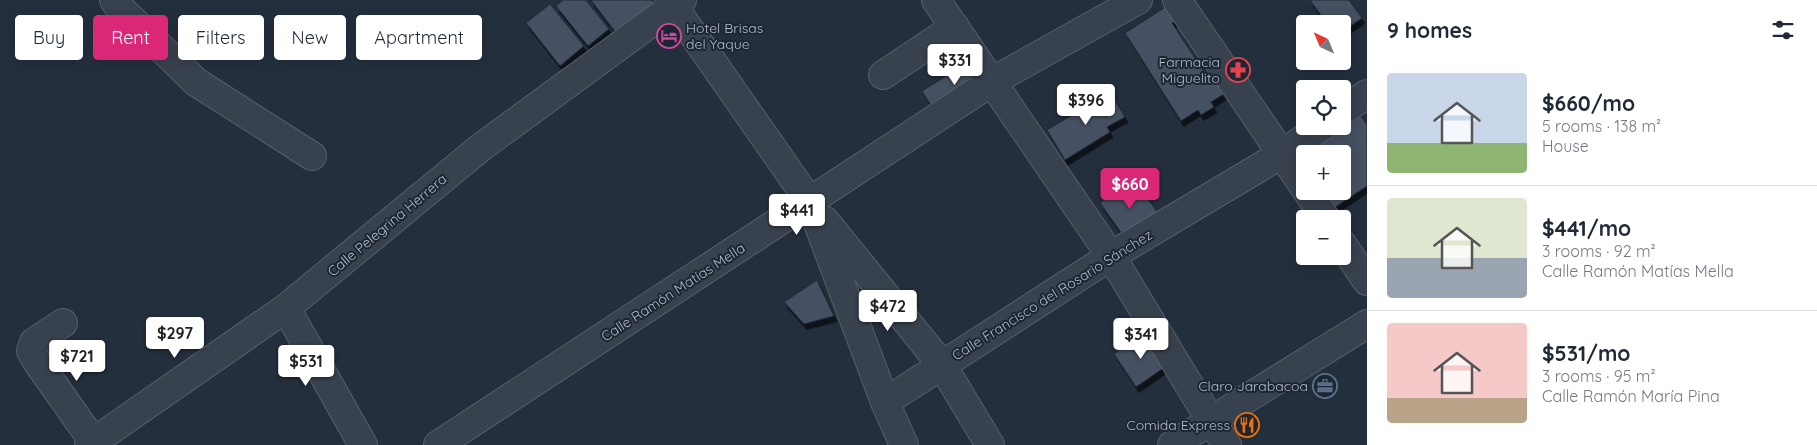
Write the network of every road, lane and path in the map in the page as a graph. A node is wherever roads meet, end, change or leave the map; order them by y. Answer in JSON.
{"nodes":[{"id":1,"x":114,"y":0,"type":"edge"},
{"id":2,"x":936,"y":0,"type":"edge"},
{"id":3,"x":1138,"y":0,"type":"edge"},
{"id":4,"x":1177,"y":0,"type":"edge"},
{"id":5,"x":674,"y":2,"type":"edge"},
{"id":6,"x":955,"y":27,"type":"junction"},
{"id":7,"x":883,"y":75,"type":"dead end"},
{"id":8,"x":993,"y":81,"type":"junction"},
{"id":9,"x":1367,"y":94,"type":"edge"},
{"id":10,"x":1351,"y":106,"type":"edge"},
{"id":11,"x":1309,"y":135,"type":"edge"},
{"id":12,"x":1282,"y":154,"type":"junction"},
{"id":13,"x":312,"y":156,"type":"dead end"},
{"id":14,"x":1296,"y":175,"type":"edge"},
{"id":15,"x":810,"y":202,"type":"junction"},
{"id":16,"x":1111,"y":256,"type":"junction"},
{"id":17,"x":1351,"y":257,"type":"edge"},
{"id":18,"x":1367,"y":280,"type":"edge"},
{"id":19,"x":286,"y":308,"type":"junction"},
{"id":20,"x":62,"y":323,"type":"dead end"},
{"id":21,"x":1367,"y":324,"type":"edge"},
{"id":22,"x":942,"y":365,"type":"junction"},
{"id":23,"x":885,"y":402,"type":"junction"},
{"id":24,"x":1211,"y":421,"type":"junction"},
{"id":25,"x":91,"y":443,"type":"edge"},
{"id":26,"x":363,"y":445,"type":"edge"},
{"id":27,"x":438,"y":445,"type":"edge"},
{"id":28,"x":904,"y":445,"type":"edge"},
{"id":29,"x":990,"y":445,"type":"edge"},
{"id":30,"x":1172,"y":445,"type":"edge"},
{"id":31,"x":1227,"y":445,"type":"edge"}],
"edges":[{"from":1,"to":13,"type":"street"},
{"from":2,"to":6,"type":"street"},
{"from":3,"to":8,"type":"street","name":"Calle Ramón Matías Mella"},
{"from":4,"to":12,"type":"street"},
{"from":5,"to":15,"type":"street"},
{"from":5,"to":19,"type":"street","name":"Calle Pelegrina Herrera"},
{"from":6,"to":7,"type":"street"},
{"from":6,"to":8,"type":"street"},
{"from":8,"to":15,"type":"street","name":"Calle Ramón Matías Mella"},
{"from":8,"to":16,"type":"street"},
{"from":9,"to":10,"type":"street"},
{"from":11,"to":12,"type":"street","name":"Calle Francisco del Rosario Sánchez"},
{"from":12,"to":14,"type":"street"},
{"from":12,"to":16,"type":"street","name":"Calle Francisco del Rosario Sánchez"},
{"from":15,"to":22,"type":"street"},
{"from":15,"to":23,"type":"street"},
{"from":15,"to":27,"type":"street","name":"Calle Ramón Matías Mella"},
{"from":16,"to":22,"type":"street","name":"Calle Francisco del Rosario Sánchez"},
{"from":16,"to":24,"type":"street"},
{"from":17,"to":18,"type":"street"},
{"from":19,"to":25,"type":"street","name":"Calle Pelegrina Herrera"},
{"from":19,"to":26,"type":"street"},
{"from":20,"to":25,"type":"street"},
{"from":21,"to":24,"type":"street"},
{"from":22,"to":23,"type":"street","name":"Calle Francisco del Rosario Sánchez"},
{"from":22,"to":29,"type":"street"},
{"from":23,"to":28,"type":"street"},
{"from":24,"to":30,"type":"street"},
{"from":24,"to":31,"type":"street"}]}
